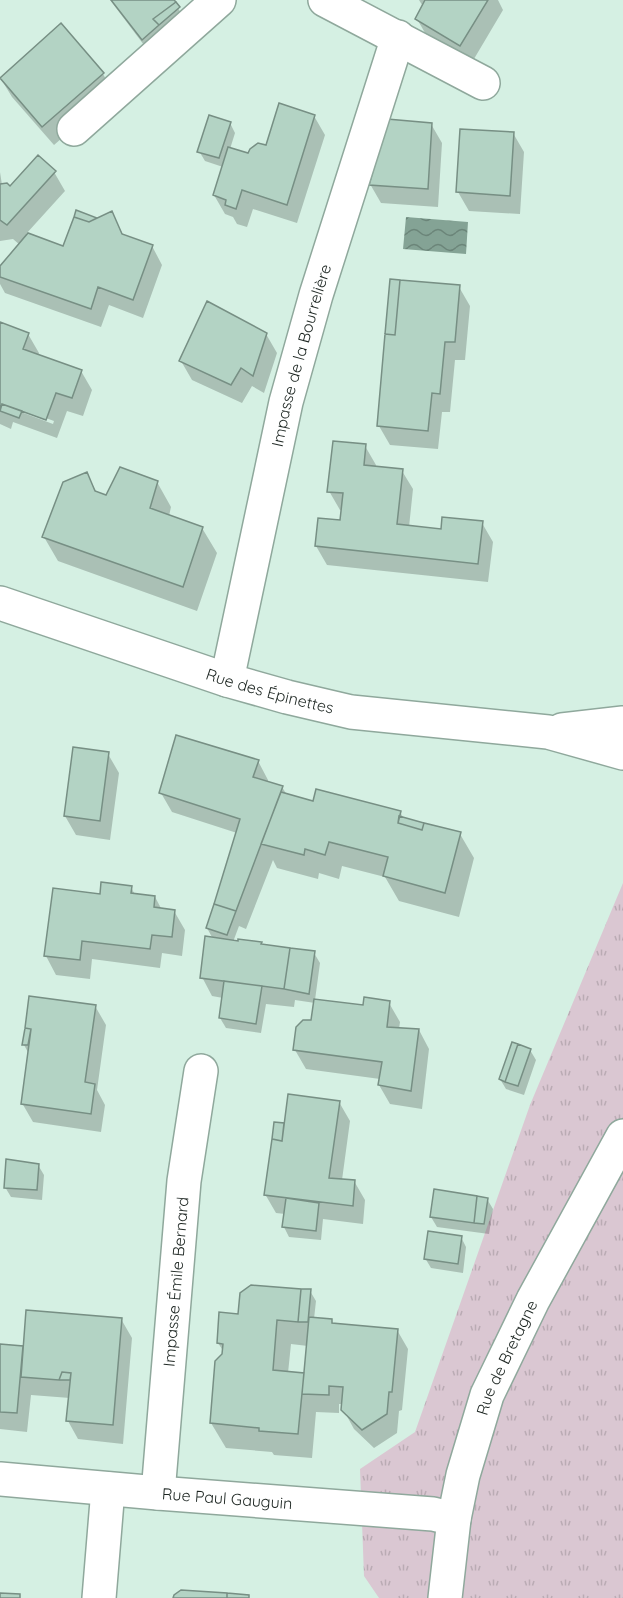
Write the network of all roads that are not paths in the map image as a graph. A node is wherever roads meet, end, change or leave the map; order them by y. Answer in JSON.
{"nodes":[{"id":1,"x":219,"y":0,"type":"edge"},
{"id":2,"x":325,"y":0,"type":"edge"},
{"id":3,"x":359,"y":8,"type":"edge"},
{"id":4,"x":398,"y":37,"type":"junction"},
{"id":5,"x":483,"y":83,"type":"dead end"},
{"id":6,"x":74,"y":129,"type":"dead end"},
{"id":7,"x":0,"y":603,"type":"edge"},
{"id":8,"x":226,"y":680,"type":"junction"},
{"id":9,"x":623,"y":723,"type":"edge"},
{"id":10,"x":548,"y":732,"type":"junction"},
{"id":11,"x":623,"y":753,"type":"edge"},
{"id":12,"x":201,"y":1071,"type":"dead end"},
{"id":13,"x":623,"y":1136,"type":"edge"},
{"id":14,"x":0,"y":1479,"type":"edge"},
{"id":15,"x":108,"y":1489,"type":"junction"},
{"id":16,"x":158,"y":1493,"type":"junction"},
{"id":17,"x":454,"y":1519,"type":"junction"},
{"id":18,"x":99,"y":1598,"type":"edge"},
{"id":19,"x":445,"y":1598,"type":"edge"}],
"edges":[{"from":1,"to":6,"type":"street"},
{"from":2,"to":3,"type":"street"},
{"from":3,"to":4,"type":"street"},
{"from":4,"to":5,"type":"street"},
{"from":4,"to":8,"type":"street","name":"Impasse de la Bourrelière"},
{"from":7,"to":8,"type":"street","name":"Rue des Épinettes"},
{"from":8,"to":10,"type":"street","name":"Rue des Épinettes"},
{"from":9,"to":10,"type":"street","name":"Rue des Épinettes"},
{"from":10,"to":11,"type":"street","name":"Rue des Épinettes"},
{"from":12,"to":16,"type":"street","name":"Impasse Émile Bernard"},
{"from":13,"to":17,"type":"street","name":"Rue de Bretagne"},
{"from":14,"to":15,"type":"street","name":"Rue Paul Gauguin"},
{"from":15,"to":16,"type":"street","name":"Rue Paul Gauguin"},
{"from":15,"to":18,"type":"street"},
{"from":16,"to":17,"type":"street","name":"Rue Paul Gauguin"},
{"from":17,"to":19,"type":"street","name":"Rue de Bretagne"}]}
